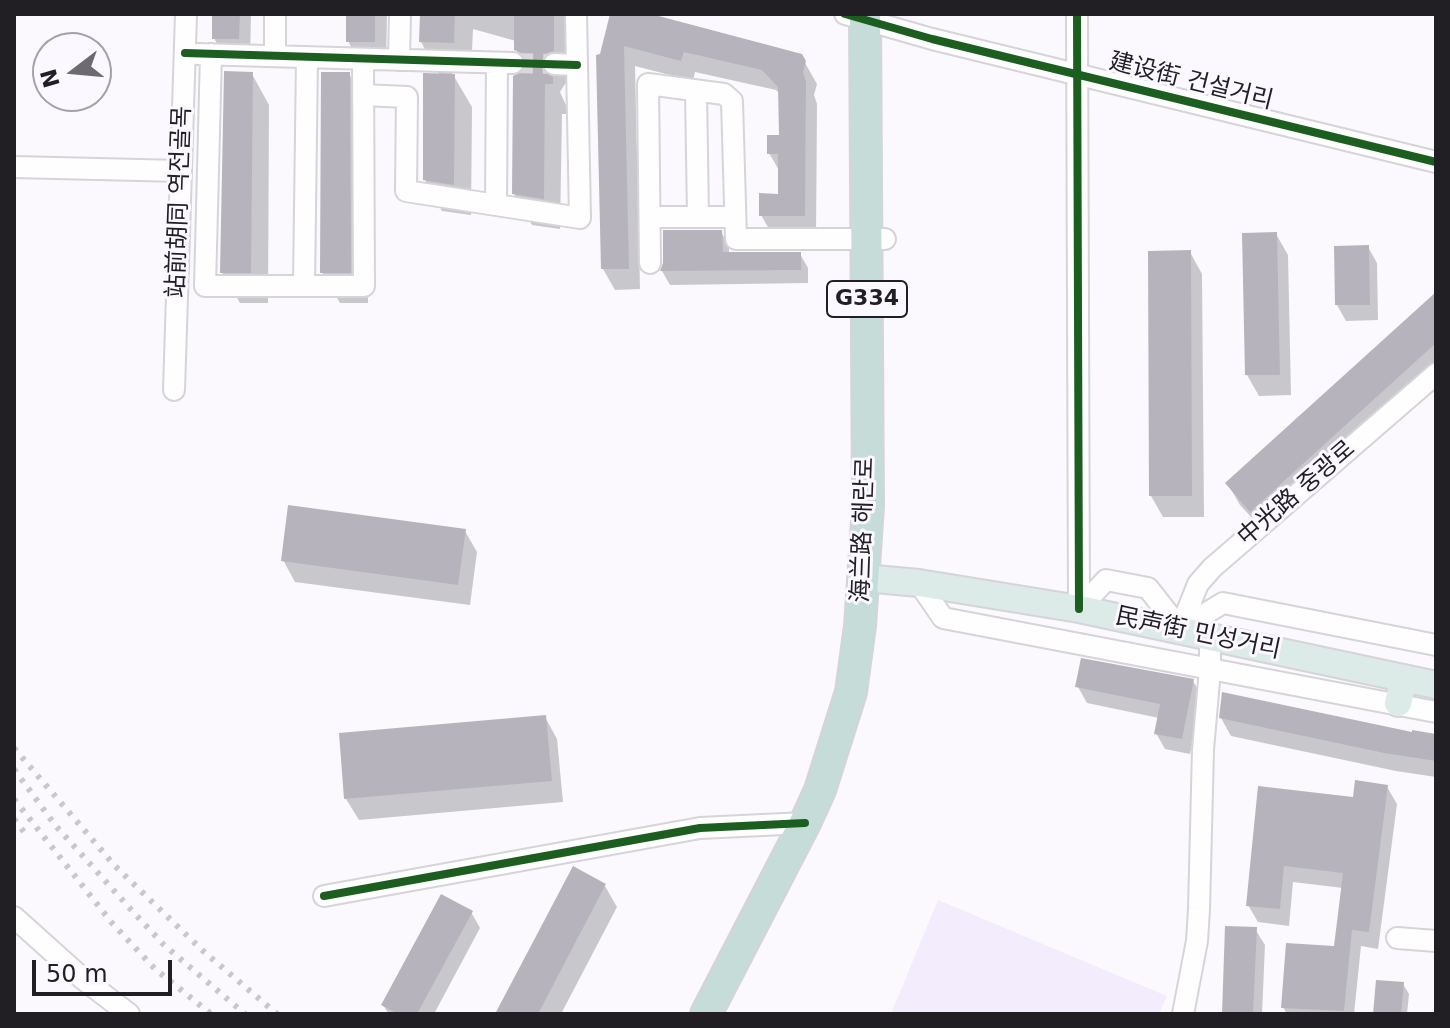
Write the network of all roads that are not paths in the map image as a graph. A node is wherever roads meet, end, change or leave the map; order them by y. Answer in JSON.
{"nodes":[{"id":1,"x":186,"y":14,"type":"edge"},
{"id":2,"x":275,"y":14,"type":"edge"},
{"id":3,"x":400,"y":14,"type":"edge"},
{"id":4,"x":576,"y":14,"type":"edge"},
{"id":5,"x":1077,"y":14,"type":"edge"},
{"id":6,"x":869,"y":18,"type":"edge"},
{"id":7,"x":185,"y":53,"type":"junction"},
{"id":8,"x":211,"y":54,"type":"junction"},
{"id":9,"x":275,"y":56,"type":"junction"},
{"id":10,"x":307,"y":57,"type":"junction"},
{"id":11,"x":363,"y":59,"type":"junction"},
{"id":12,"x":399,"y":60,"type":"junction"},
{"id":13,"x":554,"y":64,"type":"tunnel mouth"},
{"id":14,"x":577,"y":65,"type":"junction"},
{"id":15,"x":1078,"y":75,"type":"junction"},
{"id":16,"x":696,"y":91,"type":"junction"},
{"id":17,"x":363,"y":95,"type":"junction"},
{"id":18,"x":1436,"y":162,"type":"edge"},
{"id":19,"x":14,"y":167,"type":"edge"},
{"id":20,"x":181,"y":171,"type":"junction"},
{"id":21,"x":496,"y":205,"type":"junction"},
{"id":22,"x":650,"y":217,"type":"junction"},
{"id":23,"x":698,"y":217,"type":"junction"},
{"id":24,"x":735,"y":217,"type":"junction"},
{"id":25,"x":876,"y":239,"type":"junction"},
{"id":26,"x":650,"y":263,"type":"dead end"},
{"id":27,"x":304,"y":286,"type":"junction"},
{"id":28,"x":1436,"y":374,"type":"edge"},
{"id":29,"x":174,"y":390,"type":"dead end"},
{"id":30,"x":875,"y":579,"type":"junction"},
{"id":31,"x":919,"y":583,"type":"junction"},
{"id":32,"x":1079,"y":609,"type":"junction"},
{"id":33,"x":1180,"y":629,"type":"junction"},
{"id":34,"x":1210,"y":637,"type":"junction"},
{"id":35,"x":1436,"y":645,"type":"edge"},
{"id":36,"x":1210,"y":669,"type":"junction"},
{"id":37,"x":1436,"y":685,"type":"edge"},
{"id":38,"x":1401,"y":691,"type":"junction"},
{"id":39,"x":1436,"y":712,"type":"edge"},
{"id":40,"x":805,"y":823,"type":"junction"},
{"id":41,"x":324,"y":896,"type":"dead end"},
{"id":42,"x":14,"y":917,"type":"edge"},
{"id":43,"x":1397,"y":938,"type":"dead end"},
{"id":44,"x":1436,"y":941,"type":"edge"},
{"id":45,"x":129,"y":1014,"type":"edge"},
{"id":46,"x":706,"y":1014,"type":"edge"},
{"id":47,"x":730,"y":1014,"type":"edge"},
{"id":48,"x":1183,"y":1014,"type":"edge"}],
"edges":[{"from":1,"to":7,"type":"street","name":"站前胡同 역전골목"},
{"from":2,"to":9,"type":"street"},
{"from":3,"to":12,"type":"street"},
{"from":4,"to":14,"type":"street"},
{"from":5,"to":15,"type":"street"},
{"from":6,"to":15,"type":"street","name":"建设街 건설거리"},
{"from":6,"to":25,"type":"highway","name":"海兰路 해란로","number":"G334"},
{"from":7,"to":8,"type":"street"},
{"from":7,"to":20,"type":"street","name":"站前胡同 역전골목"},
{"from":8,"to":9,"type":"street"},
{"from":8,"to":27,"type":"street"},
{"from":9,"to":10,"type":"street"},
{"from":10,"to":11,"type":"street"},
{"from":10,"to":27,"type":"street"},
{"from":11,"to":12,"type":"street"},
{"from":11,"to":17,"type":"street"},
{"from":12,"to":21,"type":"street"},
{"from":13,"to":14,"type":"street"},
{"from":14,"to":21,"type":"street"},
{"from":15,"to":18,"type":"street","name":"建设街 건설거리"},
{"from":15,"to":32,"type":"street"},
{"from":16,"to":22,"type":"street"},
{"from":16,"to":23,"type":"street"},
{"from":16,"to":24,"type":"street"},
{"from":17,"to":21,"type":"street"},
{"from":17,"to":27,"type":"street"},
{"from":19,"to":20,"type":"street"},
{"from":20,"to":29,"type":"street","name":"站前胡同 역전골목"},
{"from":22,"to":23,"type":"street"},
{"from":22,"to":26,"type":"street"},
{"from":23,"to":24,"type":"street"},
{"from":24,"to":25,"type":"street"},
{"from":25,"to":30,"type":"highway","name":"海兰路 해란로","number":"G334"},
{"from":28,"to":33,"type":"street","name":"中光路 중광로"},
{"from":30,"to":31,"type":"main road","name":"民声街 민성거리"},
{"from":30,"to":40,"type":"highway","name":"海兰路 해란로","number":"G334"},
{"from":30,"to":47,"type":"highway","name":"海兰路 해란로","number":"G334"},
{"from":31,"to":32,"type":"main road","name":"民声街 민성거리"},
{"from":31,"to":36,"type":"street"},
{"from":32,"to":33,"type":"main road","name":"民声街 민성거리"},
{"from":33,"to":34,"type":"main road","name":"民声街 민성거리"},
{"from":33,"to":35,"type":"street"},
{"from":34,"to":36,"type":"street"},
{"from":34,"to":38,"type":"main road","name":"民声街 민성거리"},
{"from":36,"to":38,"type":"street"},
{"from":36,"to":48,"type":"street"},
{"from":37,"to":38,"type":"main road","name":"民声街 민성거리"},
{"from":38,"to":39,"type":"street"},
{"from":40,"to":41,"type":"street"},
{"from":40,"to":46,"type":"highway","name":"海兰路 해란로","number":"G334"},
{"from":42,"to":45,"type":"street"},
{"from":43,"to":44,"type":"street"}]}
